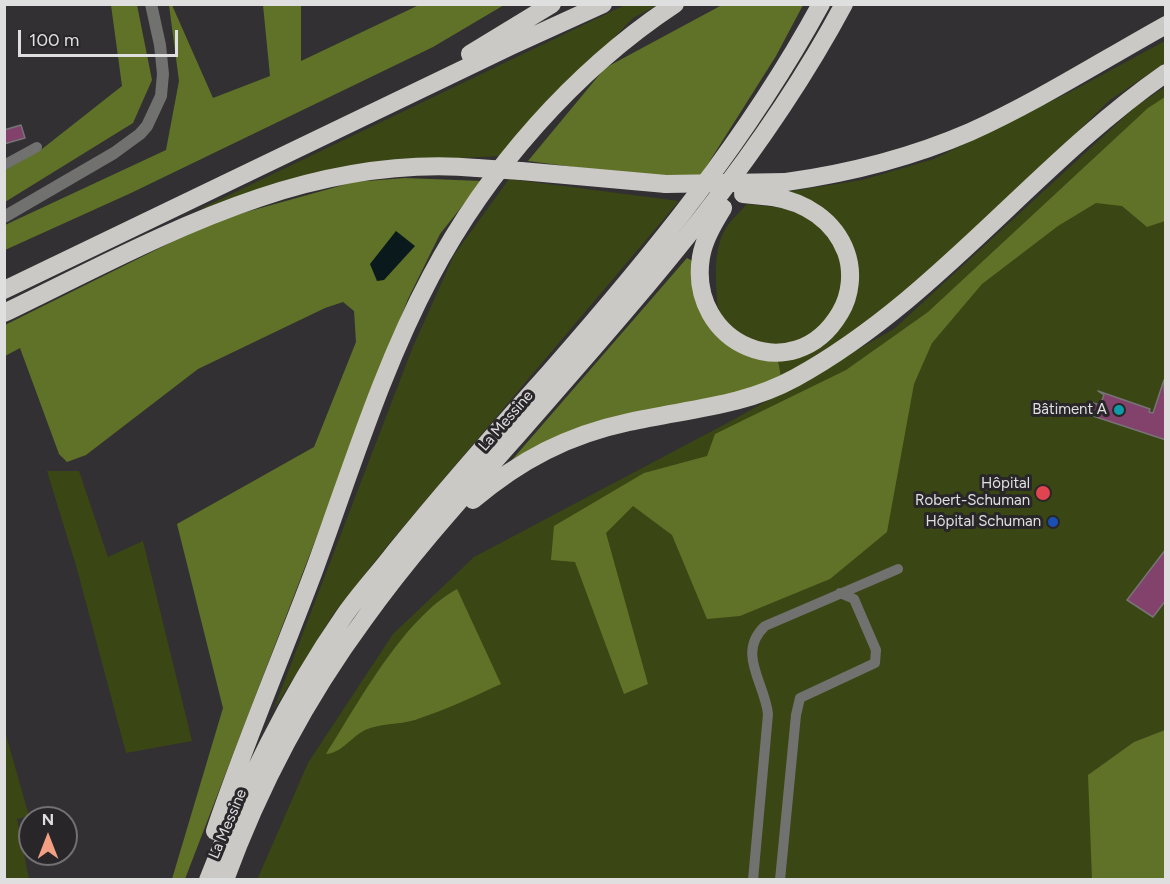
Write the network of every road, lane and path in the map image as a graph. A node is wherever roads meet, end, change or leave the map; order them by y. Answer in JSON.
{"nodes":[{"id":1,"x":151,"y":4,"type":"edge"},
{"id":2,"x":552,"y":4,"type":"edge"},
{"id":3,"x":603,"y":4,"type":"edge"},
{"id":4,"x":675,"y":4,"type":"edge"},
{"id":5,"x":821,"y":4,"type":"edge"},
{"id":6,"x":844,"y":4,"type":"edge"},
{"id":7,"x":1166,"y":25,"type":"edge"},
{"id":8,"x":1166,"y":73,"type":"edge"},
{"id":9,"x":795,"y":91,"type":"junction"},
{"id":10,"x":401,"y":99,"type":"junction"},
{"id":11,"x":37,"y":147,"type":"dead end"},
{"id":12,"x":4,"y":165,"type":"edge"},
{"id":13,"x":663,"y":187,"type":"junction"},
{"id":14,"x":4,"y":217,"type":"edge"},
{"id":15,"x":4,"y":290,"type":"edge"},
{"id":16,"x":4,"y":313,"type":"edge"},
{"id":17,"x":441,"y":521,"type":"junction"},
{"id":18,"x":898,"y":569,"type":"dead end"},
{"id":19,"x":840,"y":593,"type":"junction"},
{"id":20,"x":199,"y":879,"type":"edge"},
{"id":21,"x":208,"y":879,"type":"edge"},
{"id":22,"x":225,"y":879,"type":"edge"},
{"id":23,"x":753,"y":879,"type":"edge"},
{"id":24,"x":780,"y":879,"type":"edge"}],
"edges":[{"from":1,"to":14,"type":"street"},
{"from":2,"to":10,"type":"highway"},
{"from":3,"to":10,"type":"highway"},
{"from":4,"to":20,"type":"highway"},
{"from":5,"to":21,"type":"highway","name":"La Messine"},
{"from":6,"to":9,"type":"highway","name":"La Messine"},
{"from":7,"to":13,"type":"highway","bridge":true},
{"from":8,"to":17,"type":"highway"},
{"from":9,"to":13,"type":"highway","bridge":true},
{"from":9,"to":17,"type":"highway","name":"La Messine"},
{"from":10,"to":15,"type":"highway"},
{"from":11,"to":12,"type":"street"},
{"from":13,"to":16,"type":"highway","bridge":true},
{"from":17,"to":22,"type":"highway","name":"La Messine"},
{"from":18,"to":19,"type":"street"},
{"from":19,"to":23,"type":"street"},
{"from":19,"to":24,"type":"street"}]}
